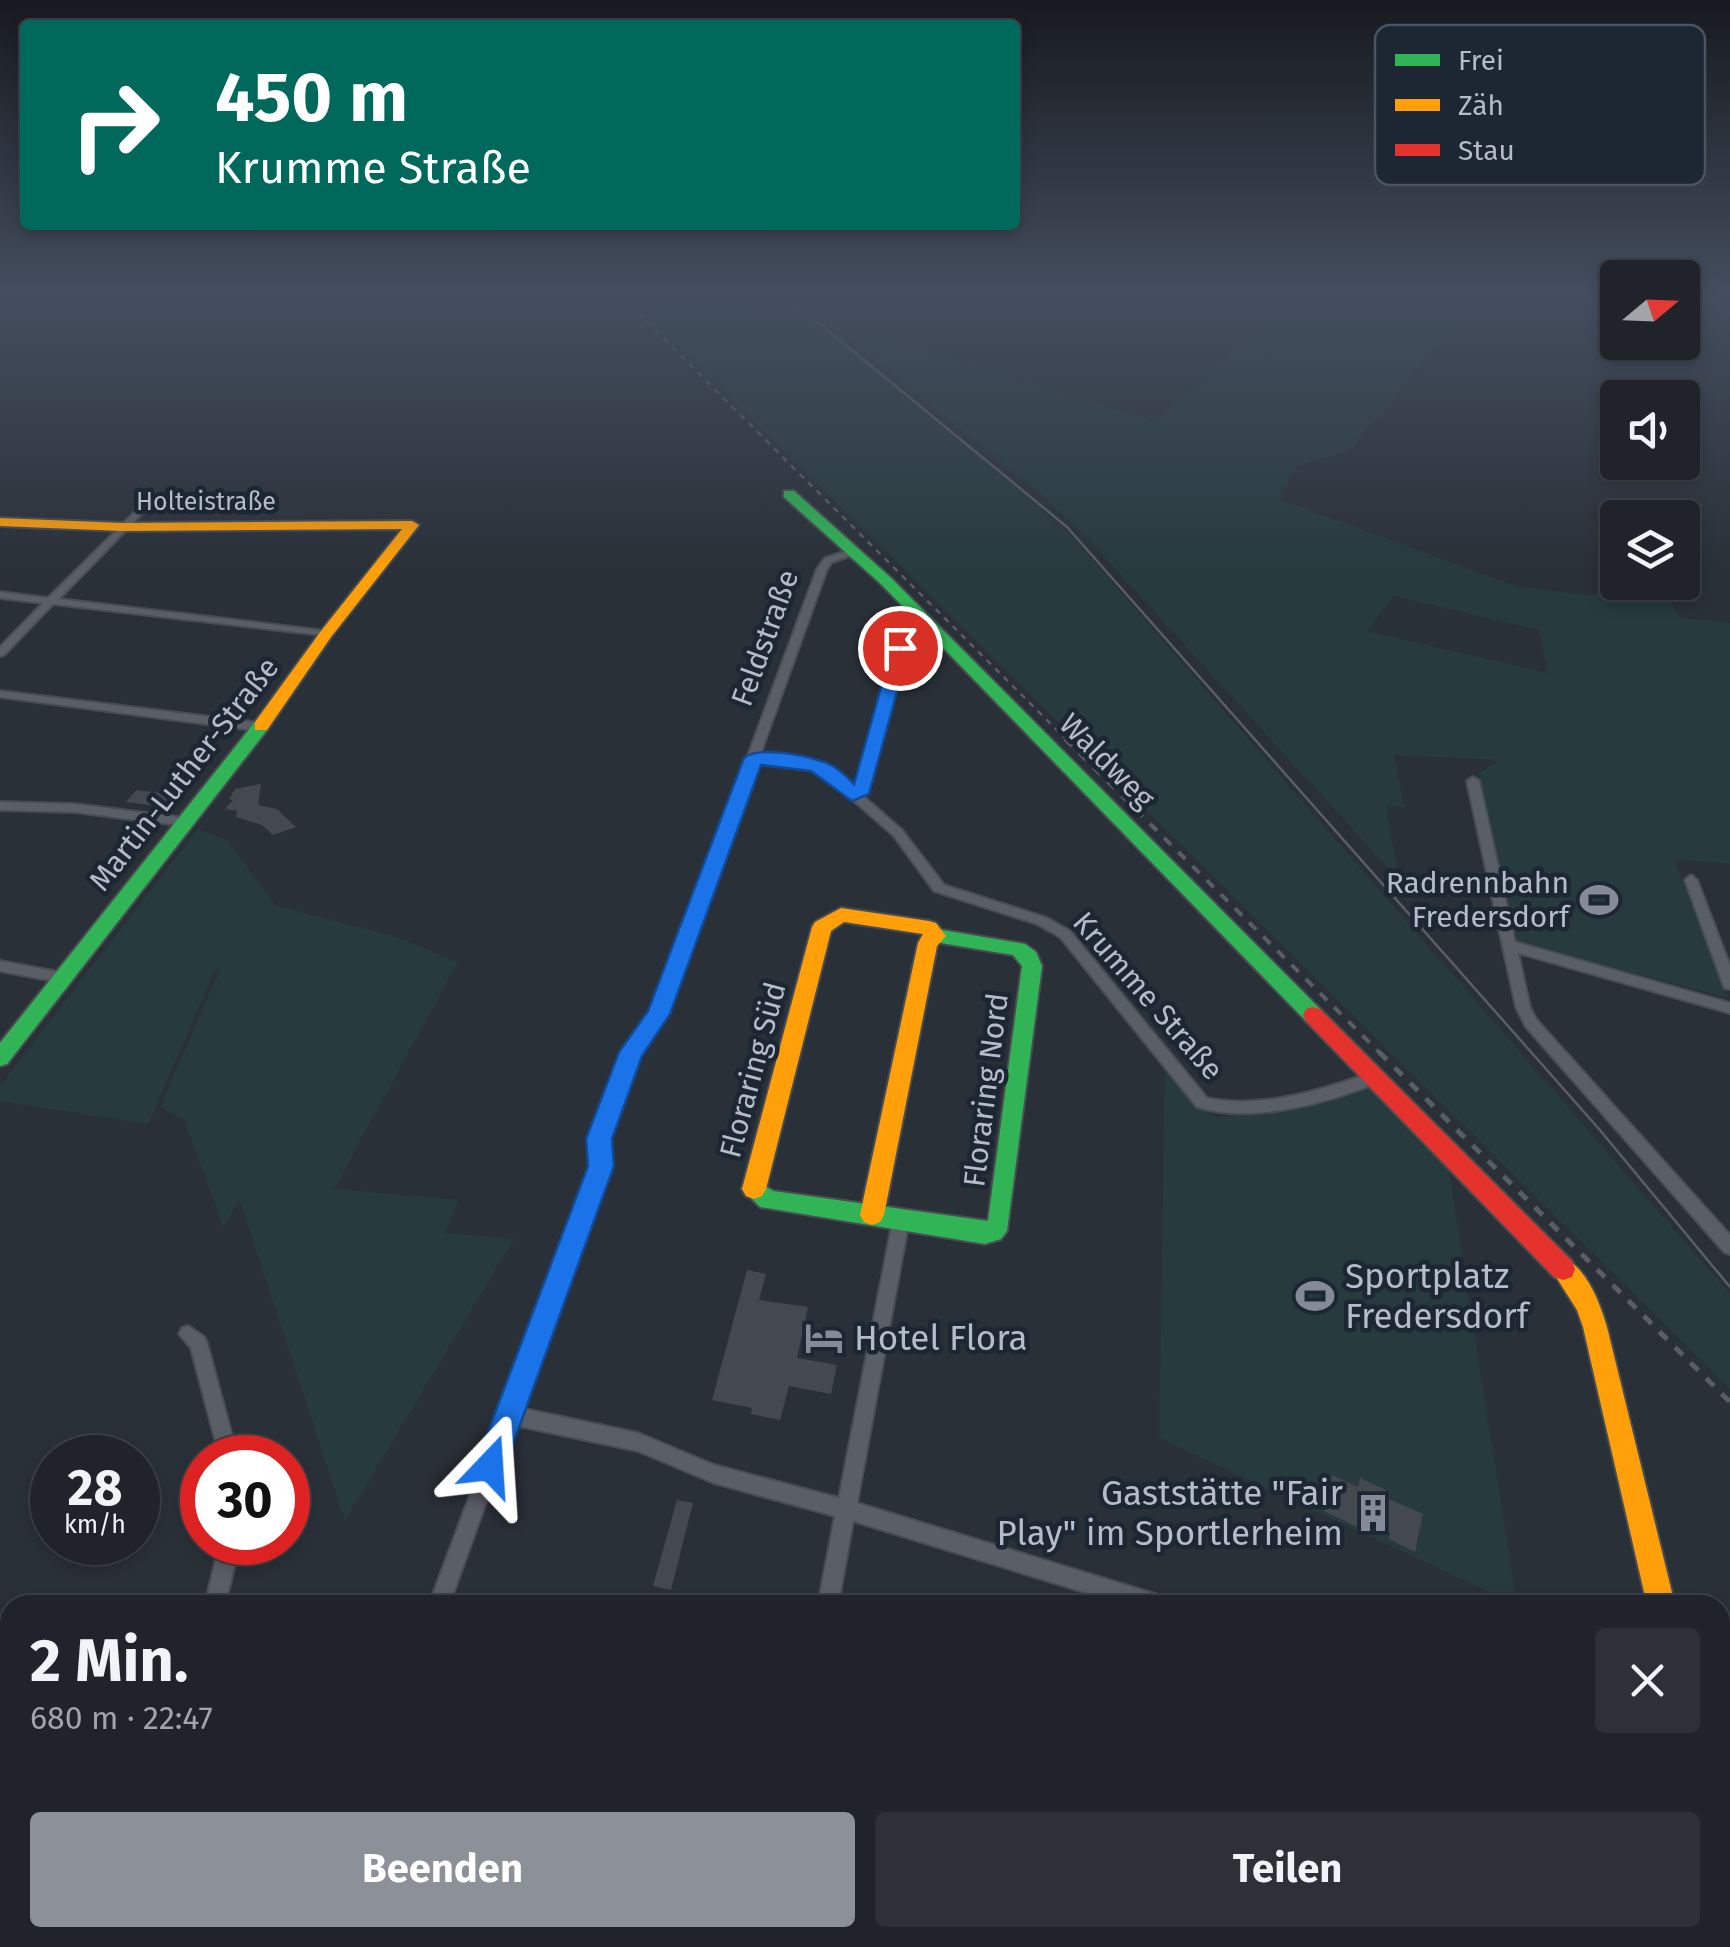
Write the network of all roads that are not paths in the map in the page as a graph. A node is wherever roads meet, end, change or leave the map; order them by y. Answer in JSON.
{"nodes":[{"id":1,"x":790,"y":494,"type":"dead end"},
{"id":2,"x":154,"y":496,"type":"dead end"},
{"id":3,"x":0,"y":522,"type":"edge"},
{"id":4,"x":412,"y":524,"type":"joint"},
{"id":5,"x":123,"y":527,"type":"junction"},
{"id":6,"x":856,"y":552,"type":"junction"},
{"id":7,"x":0,"y":595,"type":"edge"},
{"id":8,"x":51,"y":601,"type":"junction"},
{"id":9,"x":937,"y":633,"type":"junction"},
{"id":10,"x":326,"y":634,"type":"junction"},
{"id":11,"x":0,"y":654,"type":"edge"},
{"id":12,"x":0,"y":694,"type":"edge"},
{"id":13,"x":260,"y":726,"type":"junction"},
{"id":14,"x":754,"y":758,"type":"junction"},
{"id":15,"x":1474,"y":781,"type":"dead end"},
{"id":16,"x":852,"y":794,"type":"junction"},
{"id":17,"x":0,"y":806,"type":"edge"},
{"id":18,"x":186,"y":822,"type":"junction"},
{"id":19,"x":1692,"y":880,"type":"dead end"},
{"id":20,"x":932,"y":932,"type":"junction"},
{"id":21,"x":1511,"y":946,"type":"junction"},
{"id":22,"x":0,"y":966,"type":"edge"},
{"id":23,"x":64,"y":978,"type":"junction"},
{"id":24,"x":1730,"y":984,"type":"edge"},
{"id":25,"x":1730,"y":1008,"type":"edge"},
{"id":26,"x":0,"y":1058,"type":"edge"},
{"id":27,"x":1376,"y":1078,"type":"junction"},
{"id":28,"x":872,"y":1215,"type":"junction"},
{"id":29,"x":900,"y":1220,"type":"junction"},
{"id":30,"x":1730,"y":1246,"type":"edge"},
{"id":31,"x":188,"y":1334,"type":"dead end"},
{"id":32,"x":509,"y":1415,"type":"junction"},
{"id":33,"x":224,"y":1435,"type":"edge"},
{"id":34,"x":846,"y":1510,"type":"junction"},
{"id":35,"x":225,"y":1565,"type":"edge"},
{"id":36,"x":217,"y":1595,"type":"edge"},
{"id":37,"x":443,"y":1595,"type":"edge"},
{"id":38,"x":830,"y":1595,"type":"edge"},
{"id":39,"x":1125,"y":1595,"type":"edge"},
{"id":40,"x":1659,"y":1595,"type":"edge"}],
"edges":[{"from":1,"to":6,"type":"street","name":"Waldweg"},
{"from":2,"to":5,"type":"street"},
{"from":3,"to":5,"type":"street","name":"Holteistraße"},
{"from":4,"to":5,"type":"street","name":"Holteistraße"},
{"from":4,"to":10,"type":"street","name":"Martin-Luther-Straße"},
{"from":5,"to":8,"type":"street"},
{"from":6,"to":9,"type":"street","name":"Waldweg"},
{"from":6,"to":14,"type":"street","name":"Feldstraße"},
{"from":7,"to":8,"type":"street"},
{"from":8,"to":10,"type":"street"},
{"from":8,"to":11,"type":"street"},
{"from":9,"to":16,"type":"street"},
{"from":9,"to":27,"type":"street","name":"Waldweg"},
{"from":10,"to":13,"type":"street","name":"Martin-Luther-Straße"},
{"from":12,"to":13,"type":"street"},
{"from":13,"to":18,"type":"street","name":"Martin-Luther-Straße"},
{"from":14,"to":16,"type":"street","name":"Krumme Straße"},
{"from":14,"to":32,"type":"street","name":"Feldstraße"},
{"from":15,"to":21,"type":"street"},
{"from":16,"to":27,"type":"street","name":"Krumme Straße"},
{"from":17,"to":18,"type":"street"},
{"from":18,"to":23,"type":"street","name":"Martin-Luther-Straße"},
{"from":19,"to":24,"type":"street"},
{"from":20,"to":28,"type":"street"},
{"from":20,"to":28,"type":"street","name":"Floraring Süd"},
{"from":20,"to":29,"type":"street","name":"Floraring Nord"},
{"from":21,"to":25,"type":"street"},
{"from":21,"to":30,"type":"street"},
{"from":22,"to":23,"type":"street"},
{"from":23,"to":26,"type":"street","name":"Martin-Luther-Straße"},
{"from":27,"to":40,"type":"street","name":"Waldweg"},
{"from":28,"to":29,"type":"street","name":"Floraring Süd"},
{"from":29,"to":34,"type":"street"},
{"from":31,"to":33,"type":"street"},
{"from":32,"to":34,"type":"street"},
{"from":32,"to":37,"type":"street","name":"Feldstraße"},
{"from":34,"to":38,"type":"street"},
{"from":34,"to":39,"type":"street"},
{"from":35,"to":36,"type":"street"}]}
